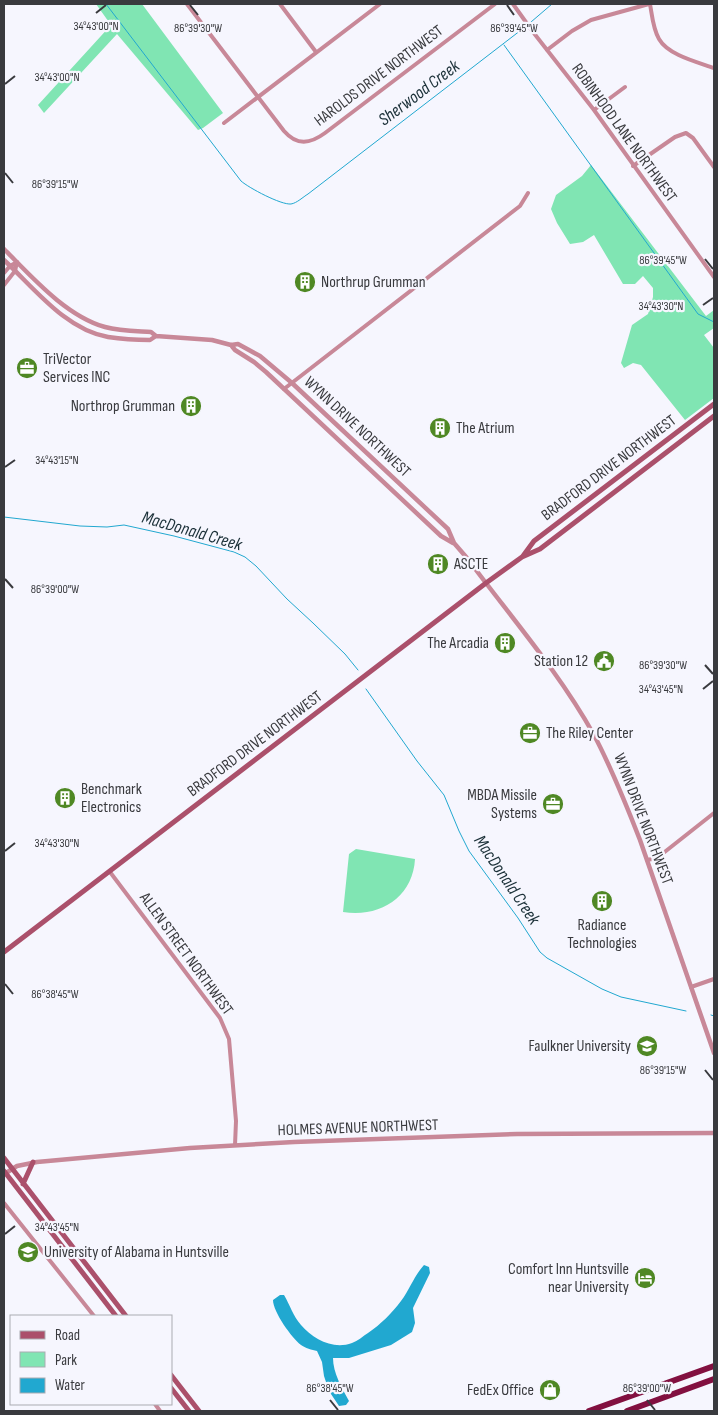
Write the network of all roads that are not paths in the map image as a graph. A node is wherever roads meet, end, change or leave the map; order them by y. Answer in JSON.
{"nodes":[{"id":1,"x":187,"y":4,"type":"edge"},
{"id":2,"x":280,"y":4,"type":"edge"},
{"id":3,"x":380,"y":4,"type":"edge"},
{"id":4,"x":495,"y":4,"type":"edge"},
{"id":5,"x":513,"y":4,"type":"edge"},
{"id":6,"x":649,"y":4,"type":"edge"},
{"id":7,"x":547,"y":50,"type":"junction"},
{"id":8,"x":316,"y":52,"type":"junction"},
{"id":9,"x":714,"y":68,"type":"edge"},
{"id":10,"x":625,"y":87,"type":"dead end"},
{"id":11,"x":258,"y":97,"type":"junction"},
{"id":12,"x":594,"y":110,"type":"junction"},
{"id":13,"x":224,"y":123,"type":"dead end"},
{"id":14,"x":633,"y":166,"type":"junction"},
{"id":15,"x":714,"y":167,"type":"edge"},
{"id":16,"x":528,"y":193,"type":"dead end"},
{"id":17,"x":4,"y":249,"type":"edge"},
{"id":18,"x":4,"y":260,"type":"edge"},
{"id":19,"x":17,"y":262,"type":"junction"},
{"id":20,"x":10,"y":266,"type":"junction"},
{"id":21,"x":16,"y":271,"type":"junction"},
{"id":22,"x":4,"y":274,"type":"edge"},
{"id":23,"x":714,"y":277,"type":"edge"},
{"id":24,"x":4,"y":285,"type":"edge"},
{"id":25,"x":156,"y":336,"type":"junction"},
{"id":26,"x":231,"y":345,"type":"junction"},
{"id":27,"x":292,"y":382,"type":"junction"},
{"id":28,"x":284,"y":388,"type":"junction"},
{"id":29,"x":714,"y":404,"type":"edge"},
{"id":30,"x":714,"y":416,"type":"edge"},
{"id":31,"x":454,"y":543,"type":"junction"},
{"id":32,"x":522,"y":556,"type":"junction"},
{"id":33,"x":486,"y":583,"type":"junction"},
{"id":34,"x":714,"y":813,"type":"edge"},
{"id":35,"x":647,"y":860,"type":"junction"},
{"id":36,"x":110,"y":872,"type":"junction"},
{"id":37,"x":4,"y":952,"type":"edge"},
{"id":38,"x":714,"y":979,"type":"edge"},
{"id":39,"x":691,"y":987,"type":"junction"},
{"id":40,"x":714,"y":1053,"type":"edge"},
{"id":41,"x":714,"y":1133,"type":"edge"},
{"id":42,"x":235,"y":1145,"type":"junction"},
{"id":43,"x":4,"y":1158,"type":"edge"},
{"id":44,"x":33,"y":1162,"type":"junction"},
{"id":45,"x":12,"y":1169,"type":"junction"},
{"id":46,"x":5,"y":1172,"type":"edge"},
{"id":47,"x":23,"y":1184,"type":"junction"},
{"id":48,"x":4,"y":1203,"type":"edge"},
{"id":49,"x":93,"y":1315,"type":"edge"},
{"id":50,"x":115,"y":1315,"type":"edge"},
{"id":51,"x":125,"y":1315,"type":"edge"},
{"id":52,"x":714,"y":1366,"type":"edge"},
{"id":53,"x":172,"y":1376,"type":"edge"},
{"id":54,"x":714,"y":1380,"type":"edge"},
{"id":55,"x":172,"y":1389,"type":"edge"},
{"id":56,"x":189,"y":1411,"type":"edge"},
{"id":57,"x":199,"y":1411,"type":"edge"},
{"id":58,"x":589,"y":1411,"type":"edge"},
{"id":59,"x":627,"y":1411,"type":"edge"}],
"edges":[{"from":1,"to":11,"type":"street","name":"HAROLDS DRIVE NORTHWEST"},
{"from":2,"to":8,"type":"street"},
{"from":3,"to":8,"type":"street"},
{"from":4,"to":11,"type":"street","name":"HAROLDS DRIVE NORTHWEST"},
{"from":5,"to":7,"type":"street","name":"ROBINHOOD LANE NORTHWEST"},
{"from":6,"to":7,"type":"street"},
{"from":6,"to":9,"type":"street"},
{"from":7,"to":12,"type":"street","name":"ROBINHOOD LANE NORTHWEST"},
{"from":8,"to":11,"type":"street"},
{"from":10,"to":12,"type":"street"},
{"from":11,"to":13,"type":"street"},
{"from":12,"to":14,"type":"street","name":"ROBINHOOD LANE NORTHWEST"},
{"from":14,"to":15,"type":"street"},
{"from":14,"to":23,"type":"street","name":"ROBINHOOD LANE NORTHWEST"},
{"from":16,"to":27,"type":"street"},
{"from":17,"to":19,"type":"street","name":"WYNN DRIVE NORTHWEST"},
{"from":18,"to":20,"type":"street","name":"WYNN DRIVE NORTHWEST"},
{"from":19,"to":20,"type":"street"},
{"from":19,"to":21,"type":"street"},
{"from":19,"to":25,"type":"street","name":"WYNN DRIVE NORTHWEST"},
{"from":20,"to":21,"type":"street","name":"WYNN DRIVE NORTHWEST"},
{"from":20,"to":22,"type":"street"},
{"from":21,"to":24,"type":"street"},
{"from":21,"to":25,"type":"street","name":"WYNN DRIVE NORTHWEST"},
{"from":25,"to":26,"type":"street","name":"WYNN DRIVE NORTHWEST"},
{"from":26,"to":27,"type":"street","name":"WYNN DRIVE NORTHWEST"},
{"from":26,"to":28,"type":"street","name":"WYNN DRIVE NORTHWEST"},
{"from":27,"to":28,"type":"street"},
{"from":27,"to":31,"type":"street","name":"WYNN DRIVE NORTHWEST"},
{"from":28,"to":31,"type":"street","name":"WYNN DRIVE NORTHWEST"},
{"from":29,"to":32,"type":"main road","name":"BRADFORD DRIVE NORTHWEST"},
{"from":30,"to":32,"type":"main road","name":"BRADFORD DRIVE NORTHWEST"},
{"from":31,"to":33,"type":"street","name":"WYNN DRIVE NORTHWEST"},
{"from":32,"to":33,"type":"main road","name":"BRADFORD DRIVE NORTHWEST"},
{"from":33,"to":35,"type":"street","name":"WYNN DRIVE NORTHWEST"},
{"from":33,"to":36,"type":"main road","name":"BRADFORD DRIVE NORTHWEST"},
{"from":34,"to":35,"type":"street"},
{"from":35,"to":39,"type":"street","name":"WYNN DRIVE NORTHWEST"},
{"from":36,"to":37,"type":"main road","name":"BRADFORD DRIVE NORTHWEST"},
{"from":36,"to":42,"type":"street","name":"ALLEN STREET NORTHWEST"},
{"from":38,"to":39,"type":"street"},
{"from":39,"to":40,"type":"street","name":"WYNN DRIVE NORTHWEST"},
{"from":41,"to":42,"type":"street","name":"HOLMES AVENUE NORTHWEST"},
{"from":42,"to":44,"type":"street","name":"HOLMES AVENUE NORTHWEST"},
{"from":43,"to":45,"type":"main road"},
{"from":44,"to":45,"type":"street","name":"HOLMES AVENUE NORTHWEST"},
{"from":44,"to":47,"type":"main road"},
{"from":45,"to":46,"type":"street","name":"HOLMES AVENUE NORTHWEST"},
{"from":45,"to":47,"type":"main road"},
{"from":46,"to":50,"type":"main road"},
{"from":47,"to":51,"type":"main road"},
{"from":48,"to":49,"type":"street"},
{"from":52,"to":58,"type":"highway"},
{"from":53,"to":57,"type":"main road"},
{"from":54,"to":59,"type":"highway"},
{"from":55,"to":56,"type":"main road"}]}
